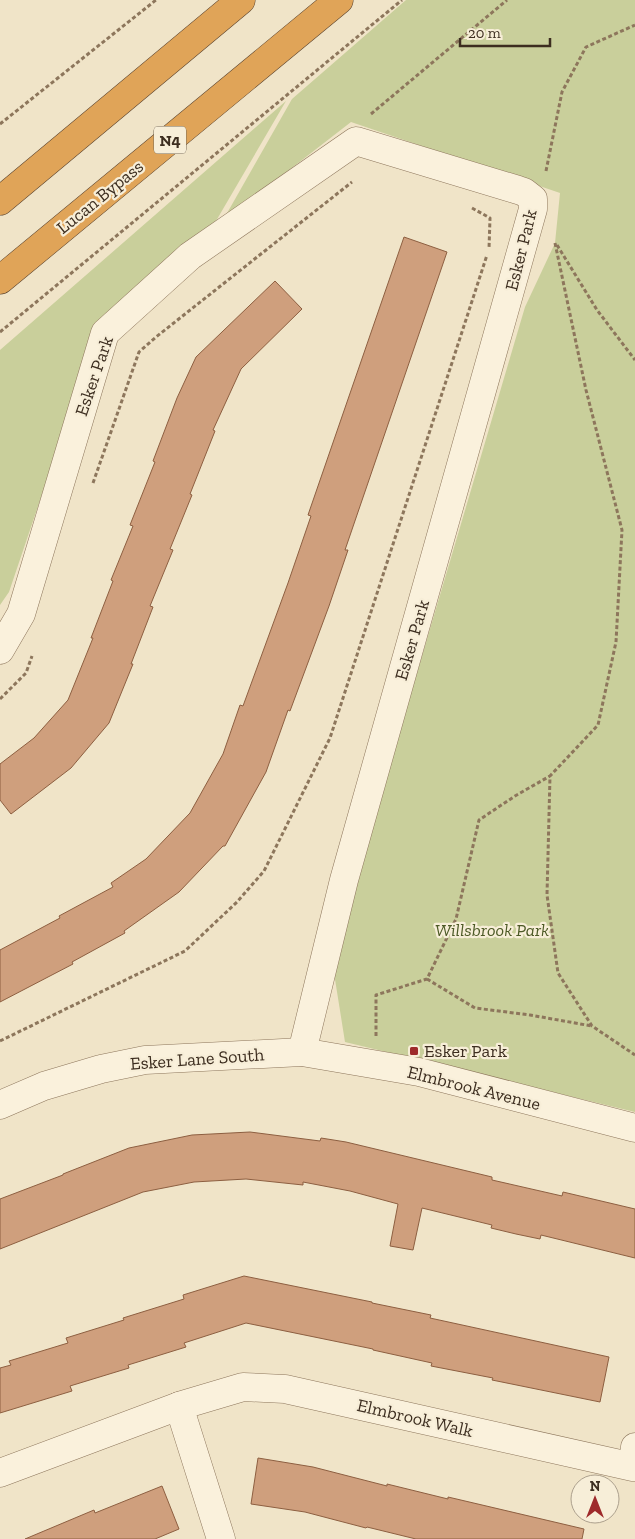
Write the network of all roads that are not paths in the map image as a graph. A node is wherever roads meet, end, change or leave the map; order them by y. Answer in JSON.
{"nodes":[{"id":1,"x":241,"y":0,"type":"edge"},
{"id":2,"x":339,"y":0,"type":"edge"},
{"id":3,"x":0,"y":201,"type":"edge"},
{"id":4,"x":0,"y":280,"type":"edge"},
{"id":5,"x":0,"y":650,"type":"edge"},
{"id":6,"x":302,"y":1052,"type":"junction"},
{"id":7,"x":341,"y":1059,"type":"joint"},
{"id":8,"x":0,"y":1106,"type":"edge"},
{"id":9,"x":635,"y":1128,"type":"edge"},
{"id":10,"x":178,"y":1406,"type":"junction"},
{"id":11,"x":634,"y":1460,"type":"edge"},
{"id":12,"x":0,"y":1473,"type":"edge"},
{"id":13,"x":221,"y":1539,"type":"edge"}],
"edges":[{"from":1,"to":3,"type":"highway"},
{"from":2,"to":4,"type":"highway","name":"Lucan Bypass","number":"N4"},
{"from":5,"to":6,"type":"street","name":"Esker Park"},
{"from":6,"to":7,"type":"street","name":"Esker Lane South"},
{"from":6,"to":8,"type":"street","name":"Esker Lane South"},
{"from":7,"to":9,"type":"street","name":"Elmbrook Avenue"},
{"from":10,"to":11,"type":"street","name":"Elmbrook Walk"},
{"from":10,"to":12,"type":"street","name":"Elmbrook Walk"},
{"from":10,"to":13,"type":"street"}]}
